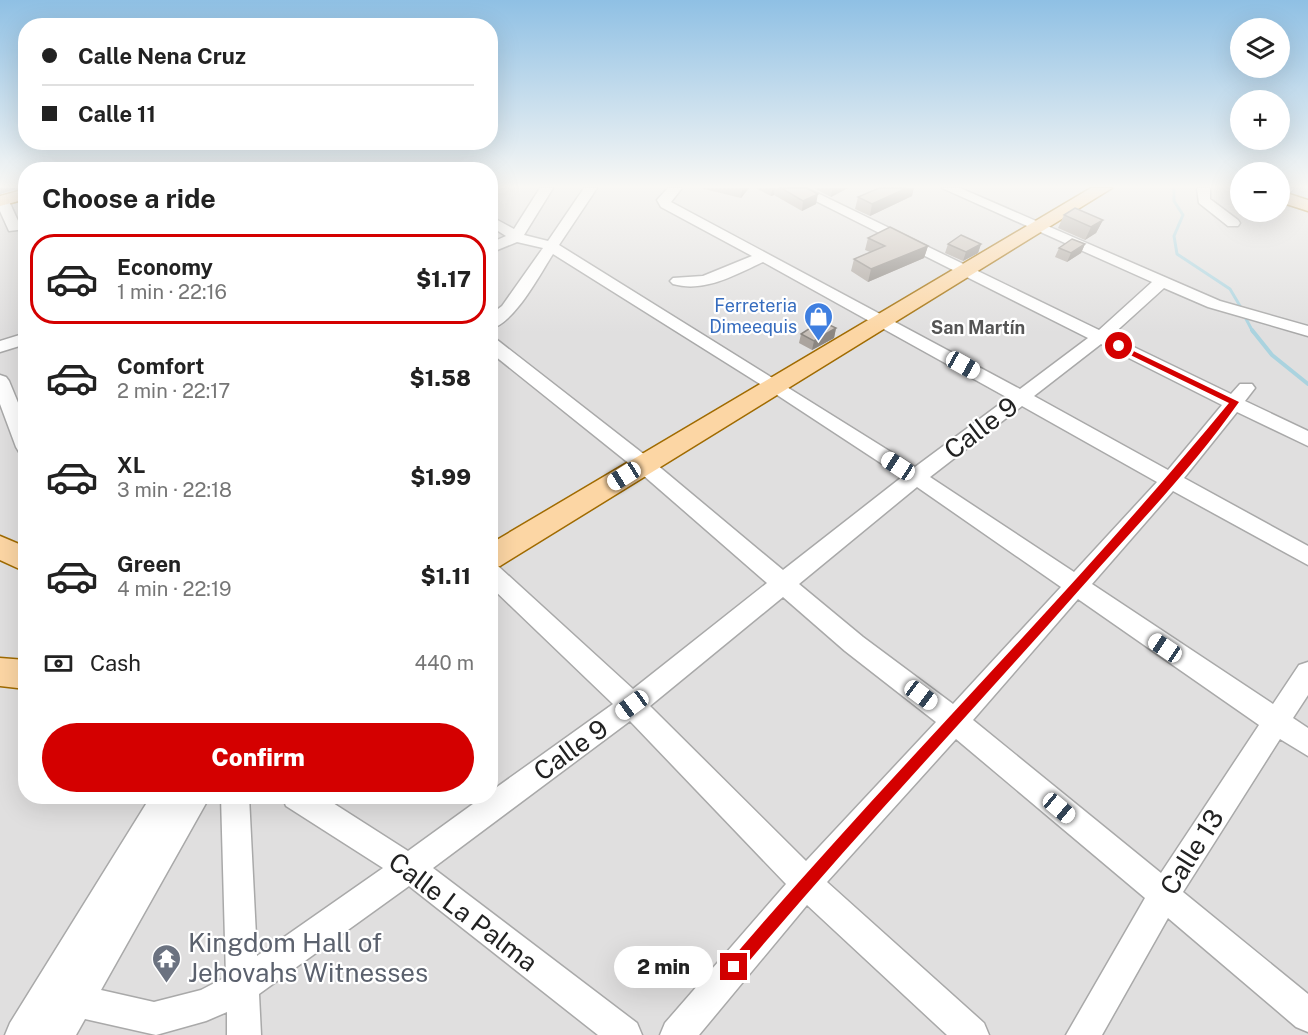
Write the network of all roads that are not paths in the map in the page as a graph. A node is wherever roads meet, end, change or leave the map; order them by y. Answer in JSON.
{"nodes":[{"id":1,"x":558,"y":236,"type":"edge"},
{"id":2,"x":733,"y":236,"type":"edge"},
{"id":3,"x":894,"y":236,"type":"edge"},
{"id":4,"x":1025,"y":236,"type":"edge"},
{"id":5,"x":1058,"y":236,"type":"edge"},
{"id":6,"x":516,"y":237,"type":"joint"},
{"id":7,"x":498,"y":245,"type":"edge"},
{"id":8,"x":551,"y":246,"type":"junction"},
{"id":9,"x":763,"y":256,"type":"junction"},
{"id":10,"x":965,"y":271,"type":"junction"},
{"id":11,"x":678,"y":281,"type":"dead end"},
{"id":12,"x":1161,"y":282,"type":"junction"},
{"id":13,"x":498,"y":317,"type":"edge"},
{"id":14,"x":883,"y":321,"type":"junction"},
{"id":15,"x":1308,"y":331,"type":"edge"},
{"id":16,"x":1100,"y":337,"type":"junction"},
{"id":17,"x":18,"y":341,"type":"edge"},
{"id":18,"x":0,"y":347,"type":"edge"},
{"id":19,"x":498,"y":349,"type":"edge"},
{"id":20,"x":0,"y":381,"type":"edge"},
{"id":21,"x":774,"y":385,"type":"junction"},
{"id":22,"x":1240,"y":395,"type":"junction"},
{"id":23,"x":1022,"y":397,"type":"junction"},
{"id":24,"x":18,"y":427,"type":"edge"},
{"id":25,"x":1308,"y":439,"type":"edge"},
{"id":26,"x":643,"y":464,"type":"junction"},
{"id":27,"x":916,"y":477,"type":"junction"},
{"id":28,"x":1172,"y":479,"type":"junction"},
{"id":29,"x":0,"y":548,"type":"edge"},
{"id":30,"x":498,"y":553,"type":"edge"},
{"id":31,"x":1308,"y":556,"type":"edge"},
{"id":32,"x":18,"y":557,"type":"edge"},
{"id":33,"x":498,"y":579,"type":"edge"},
{"id":34,"x":783,"y":583,"type":"junction"},
{"id":35,"x":1074,"y":586,"type":"junction"},
{"id":36,"x":0,"y":672,"type":"edge"},
{"id":37,"x":1308,"y":673,"type":"edge"},
{"id":38,"x":18,"y":674,"type":"edge"},
{"id":39,"x":632,"y":705,"type":"junction"},
{"id":40,"x":955,"y":721,"type":"junction"},
{"id":41,"x":1275,"y":722,"type":"junction"},
{"id":42,"x":1308,"y":743,"type":"edge"},
{"id":43,"x":498,"y":803,"type":"edge"},
{"id":44,"x":162,"y":804,"type":"edge"},
{"id":45,"x":191,"y":804,"type":"edge"},
{"id":46,"x":235,"y":804,"type":"edge"},
{"id":47,"x":309,"y":804,"type":"edge"},
{"id":48,"x":497,"y":804,"type":"edge"},
{"id":49,"x":409,"y":868,"type":"junction"},
{"id":50,"x":806,"y":883,"type":"junction"},
{"id":51,"x":1164,"y":895,"type":"junction"},
{"id":52,"x":242,"y":986,"type":"junction"},
{"id":53,"x":47,"y":994,"type":"junction"},
{"id":54,"x":76,"y":1001,"type":"junction"},
{"id":55,"x":1308,"y":1015,"type":"edge"},
{"id":56,"x":22,"y":1035,"type":"edge"},
{"id":57,"x":57,"y":1035,"type":"edge"},
{"id":58,"x":244,"y":1035,"type":"edge"},
{"id":59,"x":625,"y":1035,"type":"edge"},
{"id":60,"x":677,"y":1035,"type":"edge"},
{"id":61,"x":972,"y":1035,"type":"edge"},
{"id":62,"x":1083,"y":1035,"type":"edge"}],
"edges":[{"from":1,"to":8,"type":"street"},
{"from":2,"to":9,"type":"street"},
{"from":3,"to":10,"type":"street"},
{"from":4,"to":10,"type":"main road"},
{"from":5,"to":12,"type":"street"},
{"from":6,"to":7,"type":"street"},
{"from":6,"to":8,"type":"street"},
{"from":8,"to":13,"type":"street"},
{"from":8,"to":21,"type":"street"},
{"from":9,"to":11,"type":"street"},
{"from":9,"to":14,"type":"street"},
{"from":10,"to":14,"type":"main road"},
{"from":10,"to":16,"type":"street"},
{"from":12,"to":15,"type":"street"},
{"from":12,"to":16,"type":"street","name":"Calle 9"},
{"from":14,"to":21,"type":"main road"},
{"from":14,"to":23,"type":"street"},
{"from":16,"to":22,"type":"street"},
{"from":16,"to":23,"type":"street","name":"Calle 9"},
{"from":17,"to":18,"type":"street"},
{"from":19,"to":26,"type":"street"},
{"from":20,"to":24,"type":"street"},
{"from":21,"to":26,"type":"main road"},
{"from":21,"to":27,"type":"street"},
{"from":22,"to":25,"type":"street"},
{"from":22,"to":28,"type":"street"},
{"from":23,"to":27,"type":"street","name":"Calle 9"},
{"from":23,"to":28,"type":"street"},
{"from":26,"to":30,"type":"main road"},
{"from":26,"to":34,"type":"street"},
{"from":27,"to":34,"type":"street","name":"Calle 9"},
{"from":27,"to":35,"type":"street"},
{"from":28,"to":31,"type":"street"},
{"from":28,"to":35,"type":"street"},
{"from":29,"to":32,"type":"main road"},
{"from":33,"to":39,"type":"street"},
{"from":34,"to":39,"type":"street","name":"Calle 9"},
{"from":34,"to":40,"type":"street"},
{"from":35,"to":40,"type":"street"},
{"from":35,"to":41,"type":"street"},
{"from":36,"to":38,"type":"main road"},
{"from":37,"to":41,"type":"street","name":"Calle 13"},
{"from":39,"to":43,"type":"street","name":"Calle 9"},
{"from":39,"to":50,"type":"street"},
{"from":40,"to":50,"type":"street"},
{"from":40,"to":51,"type":"street"},
{"from":41,"to":42,"type":"street"},
{"from":41,"to":51,"type":"street","name":"Calle 13"},
{"from":44,"to":53,"type":"street"},
{"from":45,"to":54,"type":"street"},
{"from":46,"to":52,"type":"street"},
{"from":47,"to":49,"type":"street","name":"Calle La Palma"},
{"from":48,"to":49,"type":"street","name":"Calle 9"},
{"from":49,"to":52,"type":"street","name":"Calle 9"},
{"from":49,"to":59,"type":"street","name":"Calle La Palma"},
{"from":50,"to":60,"type":"street"},
{"from":50,"to":61,"type":"street"},
{"from":51,"to":55,"type":"street"},
{"from":51,"to":62,"type":"street","name":"Calle 13"},
{"from":52,"to":54,"type":"street","name":"Calle 9"},
{"from":52,"to":58,"type":"street"},
{"from":53,"to":54,"type":"street","name":"Calle 9"},
{"from":53,"to":56,"type":"street"},
{"from":54,"to":57,"type":"street"}]}
